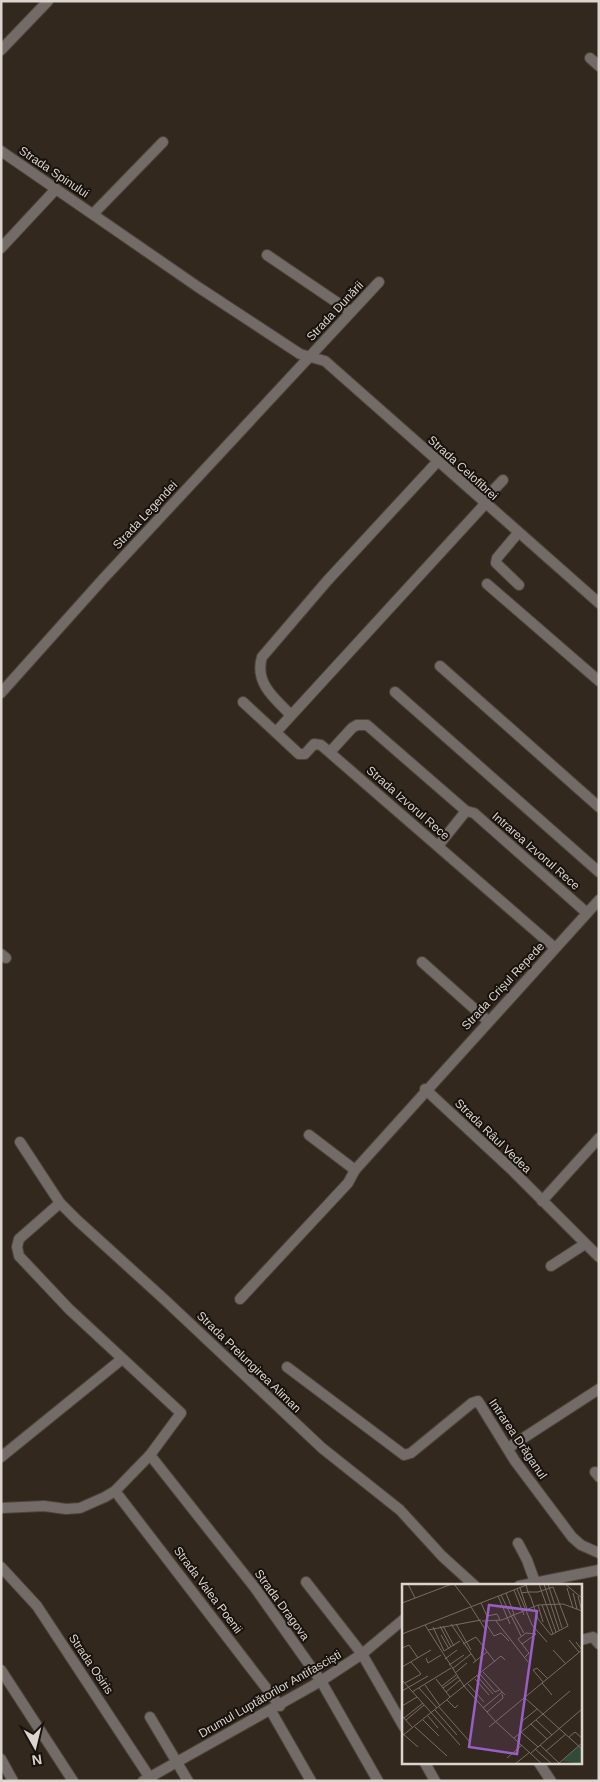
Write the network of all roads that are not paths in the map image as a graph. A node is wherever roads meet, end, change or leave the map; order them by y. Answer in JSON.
{"nodes":[{"id":1,"x":48,"y":1,"type":"edge"},
{"id":2,"x":1,"y":50,"type":"edge"},
{"id":3,"x":590,"y":58,"type":"dead end"},
{"id":4,"x":599,"y":66,"type":"edge"},
{"id":5,"x":163,"y":142,"type":"dead end"},
{"id":6,"x":1,"y":151,"type":"edge"},
{"id":7,"x":56,"y":189,"type":"junction"},
{"id":8,"x":93,"y":214,"type":"junction"},
{"id":9,"x":1,"y":248,"type":"edge"},
{"id":10,"x":267,"y":255,"type":"dead end"},
{"id":11,"x":379,"y":282,"type":"dead end"},
{"id":12,"x":351,"y":312,"type":"junction"},
{"id":13,"x":309,"y":356,"type":"junction"},
{"id":14,"x":438,"y":461,"type":"junction"},
{"id":15,"x":503,"y":480,"type":"dead end"},
{"id":16,"x":484,"y":503,"type":"junction"},
{"id":17,"x":518,"y":533,"type":"junction"},
{"id":18,"x":487,"y":584,"type":"dead end"},
{"id":19,"x":520,"y":585,"type":"dead end"},
{"id":20,"x":599,"y":603,"type":"edge"},
{"id":21,"x":440,"y":666,"type":"dead end"},
{"id":22,"x":599,"y":681,"type":"edge"},
{"id":23,"x":395,"y":692,"type":"dead end"},
{"id":24,"x":1,"y":693,"type":"edge"},
{"id":25,"x":243,"y":702,"type":"dead end"},
{"id":26,"x":291,"y":715,"type":"junction"},
{"id":27,"x":276,"y":732,"type":"junction"},
{"id":28,"x":330,"y":752,"type":"junction"},
{"id":29,"x":599,"y":808,"type":"edge"},
{"id":30,"x":466,"y":811,"type":"junction"},
{"id":31,"x":438,"y":846,"type":"junction"},
{"id":32,"x":599,"y":872,"type":"edge"},
{"id":33,"x":599,"y":900,"type":"edge"},
{"id":34,"x":588,"y":913,"type":"junction"},
{"id":35,"x":555,"y":948,"type":"junction"},
{"id":36,"x":422,"y":962,"type":"dead end"},
{"id":37,"x":488,"y":1021,"type":"junction"},
{"id":38,"x":425,"y":1089,"type":"junction"},
{"id":39,"x":310,"y":1135,"type":"dead end"},
{"id":40,"x":599,"y":1138,"type":"edge"},
{"id":41,"x":20,"y":1142,"type":"dead end"},
{"id":42,"x":355,"y":1170,"type":"junction"},
{"id":43,"x":542,"y":1201,"type":"junction"},
{"id":44,"x":60,"y":1203,"type":"junction"},
{"id":45,"x":585,"y":1244,"type":"junction"},
{"id":46,"x":599,"y":1257,"type":"edge"},
{"id":47,"x":550,"y":1266,"type":"dead end"},
{"id":48,"x":240,"y":1299,"type":"dead end"},
{"id":49,"x":122,"y":1359,"type":"junction"},
{"id":50,"x":287,"y":1367,"type":"dead end"},
{"id":51,"x":599,"y":1389,"type":"edge"},
{"id":52,"x":508,"y":1448,"type":"junction"},
{"id":53,"x":150,"y":1455,"type":"junction"},
{"id":54,"x":1,"y":1457,"type":"edge"},
{"id":55,"x":115,"y":1491,"type":"junction"},
{"id":56,"x":1,"y":1508,"type":"edge"},
{"id":57,"x":518,"y":1543,"type":"dead end"},
{"id":58,"x":599,"y":1553,"type":"edge"},
{"id":59,"x":1,"y":1567,"type":"edge"},
{"id":60,"x":599,"y":1570,"type":"edge"},
{"id":61,"x":306,"y":1582,"type":"dead end"},
{"id":62,"x":535,"y":1582,"type":"junction"},
{"id":63,"x":473,"y":1584,"type":"edge"},
{"id":64,"x":527,"y":1584,"type":"edge"},
{"id":65,"x":402,"y":1621,"type":"edge"},
{"id":66,"x":582,"y":1640,"type":"edge"},
{"id":67,"x":599,"y":1644,"type":"edge"},
{"id":68,"x":362,"y":1654,"type":"junction"},
{"id":69,"x":1,"y":1670,"type":"edge"},
{"id":70,"x":321,"y":1681,"type":"junction"},
{"id":71,"x":276,"y":1708,"type":"junction"},
{"id":72,"x":150,"y":1717,"type":"dead end"},
{"id":73,"x":402,"y":1724,"type":"edge"},
{"id":74,"x":1,"y":1759,"type":"edge"},
{"id":75,"x":178,"y":1762,"type":"junction"},
{"id":76,"x":426,"y":1764,"type":"edge"},
{"id":77,"x":540,"y":1764,"type":"edge"},
{"id":78,"x":148,"y":1779,"type":"edge"},
{"id":79,"x":13,"y":1781,"type":"edge"},
{"id":80,"x":73,"y":1781,"type":"edge"},
{"id":81,"x":188,"y":1781,"type":"edge"},
{"id":82,"x":311,"y":1781,"type":"edge"},
{"id":83,"x":378,"y":1781,"type":"edge"},
{"id":84,"x":434,"y":1781,"type":"edge"},
{"id":85,"x":551,"y":1781,"type":"edge"}],
"edges":[{"from":1,"to":2,"type":"street"},
{"from":3,"to":4,"type":"street"},
{"from":5,"to":8,"type":"street"},
{"from":6,"to":7,"type":"street","name":"Strada Spinului"},
{"from":7,"to":8,"type":"street","name":"Strada Spinului"},
{"from":7,"to":9,"type":"street"},
{"from":8,"to":13,"type":"street","name":"Strada Spinului"},
{"from":10,"to":12,"type":"street"},
{"from":11,"to":12,"type":"street","name":"Strada Dunării"},
{"from":12,"to":13,"type":"street","name":"Strada Dunării"},
{"from":13,"to":14,"type":"street","name":"Strada Celofibrei"},
{"from":13,"to":24,"type":"street","name":"Strada Legendei"},
{"from":14,"to":16,"type":"street","name":"Strada Celofibrei"},
{"from":14,"to":26,"type":"street"},
{"from":15,"to":16,"type":"street"},
{"from":16,"to":17,"type":"street","name":"Strada Celofibrei"},
{"from":16,"to":26,"type":"street"},
{"from":17,"to":19,"type":"street"},
{"from":17,"to":20,"type":"street","name":"Strada Celofibrei"},
{"from":18,"to":22,"type":"street"},
{"from":21,"to":29,"type":"street"},
{"from":23,"to":32,"type":"street"},
{"from":25,"to":27,"type":"street"},
{"from":26,"to":27,"type":"street"},
{"from":27,"to":28,"type":"street"},
{"from":28,"to":30,"type":"street","name":"Intrarea Izvorul Rece"},
{"from":28,"to":31,"type":"street","name":"Strada Izvorul Rece"},
{"from":30,"to":31,"type":"street"},
{"from":30,"to":34,"type":"street","name":"Intrarea Izvorul Rece"},
{"from":31,"to":35,"type":"street","name":"Strada Izvorul Rece"},
{"from":33,"to":34,"type":"street","name":"Strada Crișul Repede"},
{"from":34,"to":35,"type":"street","name":"Strada Crișul Repede"},
{"from":35,"to":37,"type":"street","name":"Strada Crișul Repede"},
{"from":36,"to":37,"type":"street"},
{"from":37,"to":38,"type":"street","name":"Strada Crișul Repede"},
{"from":38,"to":42,"type":"street","name":"Strada Crișul Repede"},
{"from":38,"to":43,"type":"street","name":"Strada Râul Vedea"},
{"from":39,"to":42,"type":"street"},
{"from":40,"to":43,"type":"street"},
{"from":41,"to":44,"type":"street","name":"Strada Prelungirea Aliman"},
{"from":42,"to":48,"type":"street","name":"Strada Crișul Repede"},
{"from":43,"to":45,"type":"street","name":"Strada Râul Vedea"},
{"from":44,"to":49,"type":"street"},
{"from":44,"to":63,"type":"street","name":"Strada Prelungirea Aliman"},
{"from":45,"to":46,"type":"street","name":"Strada Râul Vedea"},
{"from":45,"to":47,"type":"street"},
{"from":49,"to":53,"type":"street"},
{"from":49,"to":54,"type":"street"},
{"from":50,"to":52,"type":"street","name":"Intrarea Drăganul"},
{"from":51,"to":52,"type":"street"},
{"from":52,"to":58,"type":"street","name":"Intrarea Drăganul"},
{"from":53,"to":55,"type":"street"},
{"from":53,"to":70,"type":"street","name":"Strada Dragova"},
{"from":55,"to":56,"type":"street"},
{"from":55,"to":71,"type":"street","name":"Strada Valea Poenii"},
{"from":57,"to":62,"type":"street"},
{"from":59,"to":78,"type":"street","name":"Strada Osiris"},
{"from":60,"to":62,"type":"street"},
{"from":61,"to":68,"type":"street"},
{"from":62,"to":64,"type":"street"},
{"from":65,"to":68,"type":"street","name":"Drumul Luptătorilor Antifasciști"},
{"from":66,"to":67,"type":"street"},
{"from":68,"to":70,"type":"street","name":"Drumul Luptătorilor Antifasciști"},
{"from":68,"to":73,"type":"street"},
{"from":69,"to":80,"type":"street"},
{"from":70,"to":71,"type":"street","name":"Drumul Luptătorilor Antifasciști"},
{"from":70,"to":83,"type":"street","name":"Strada Dragova"},
{"from":71,"to":75,"type":"street","name":"Drumul Luptătorilor Antifasciști"},
{"from":71,"to":82,"type":"street","name":"Strada Valea Poenii"},
{"from":72,"to":75,"type":"street"},
{"from":74,"to":79,"type":"street"},
{"from":75,"to":78,"type":"street","name":"Drumul Luptătorilor Antifasciști"},
{"from":75,"to":81,"type":"street"},
{"from":76,"to":84,"type":"street"},
{"from":77,"to":85,"type":"street"}]}
